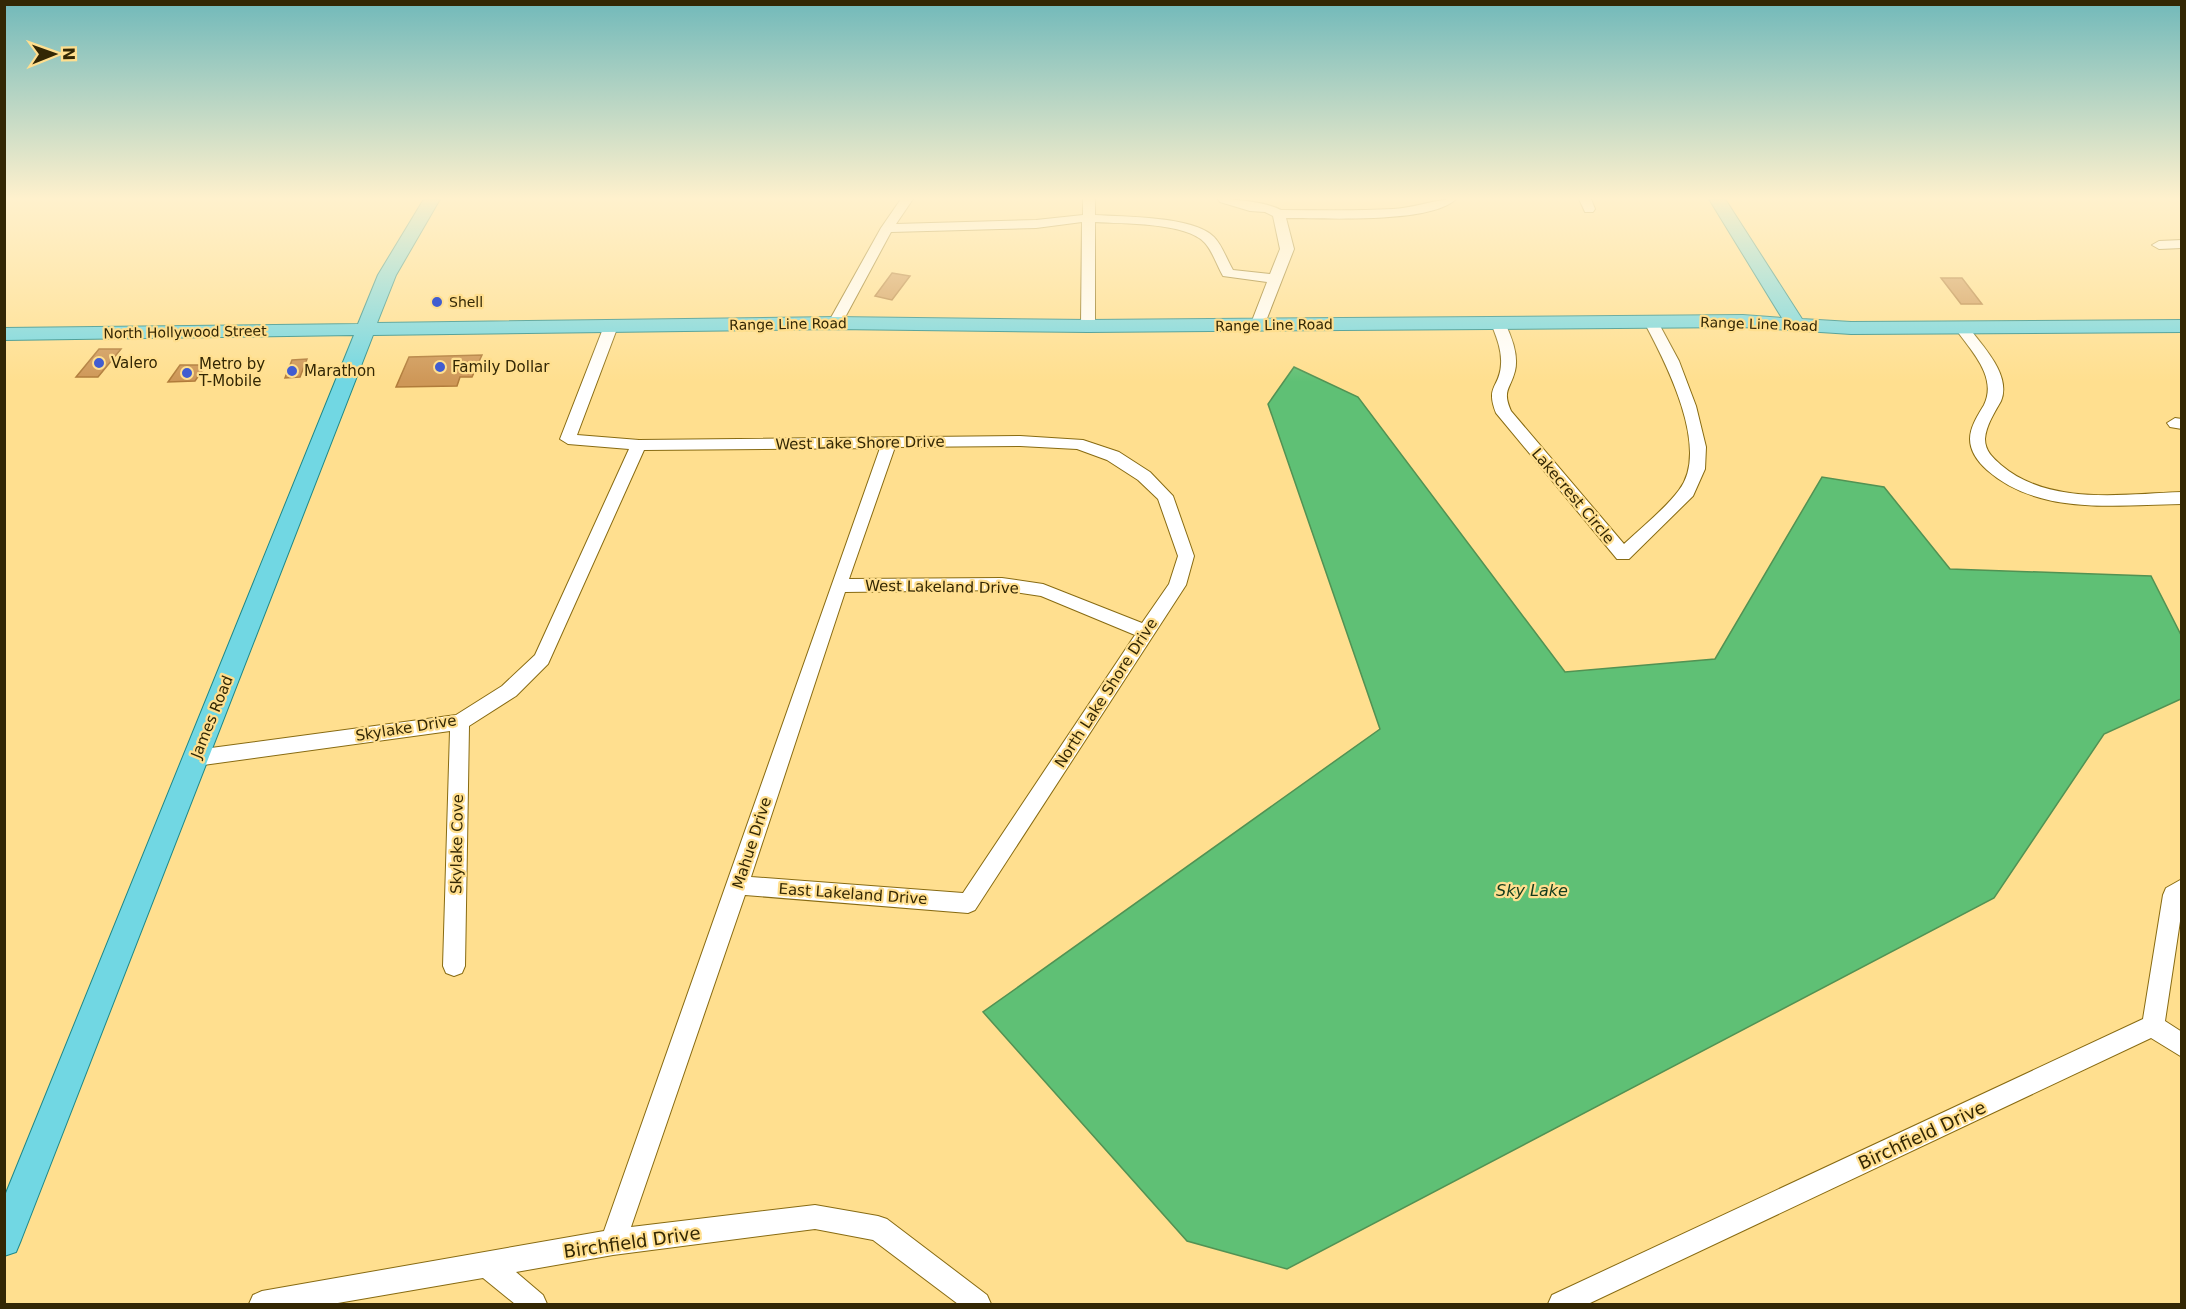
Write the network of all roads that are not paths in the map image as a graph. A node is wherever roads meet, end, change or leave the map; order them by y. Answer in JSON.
{"nodes":[{"id":1,"x":395,"y":260,"type":"edge"},
{"id":2,"x":869,"y":260,"type":"edge"},
{"id":3,"x":1088,"y":260,"type":"edge"},
{"id":4,"x":1221,"y":260,"type":"edge"},
{"id":5,"x":1283,"y":260,"type":"edge"},
{"id":6,"x":1755,"y":260,"type":"edge"},
{"id":7,"x":1276,"y":279,"type":"junction"},
{"id":8,"x":1651,"y":322,"type":"junction"},
{"id":9,"x":834,"y":323,"type":"junction"},
{"id":10,"x":1498,"y":323,"type":"junction"},
{"id":11,"x":1795,"y":323,"type":"junction"},
{"id":12,"x":611,"y":326,"type":"junction"},
{"id":13,"x":1088,"y":326,"type":"junction"},
{"id":14,"x":1257,"y":326,"type":"junction"},
{"id":15,"x":2181,"y":326,"type":"edge"},
{"id":16,"x":1962,"y":328,"type":"junction"},
{"id":17,"x":365,"y":329,"type":"junction"},
{"id":18,"x":4,"y":334,"type":"edge"},
{"id":19,"x":889,"y":443,"type":"junction"},
{"id":20,"x":639,"y":444,"type":"junction"},
{"id":21,"x":1144,"y":476,"type":"joint"},
{"id":22,"x":2181,"y":498,"type":"edge"},
{"id":23,"x":838,"y":586,"type":"junction"},
{"id":24,"x":1146,"y":632,"type":"junction"},
{"id":25,"x":460,"y":722,"type":"junction"},
{"id":26,"x":196,"y":758,"type":"junction"},
{"id":27,"x":738,"y":885,"type":"junction"},
{"id":28,"x":2181,"y":888,"type":"edge"},
{"id":29,"x":968,"y":903,"type":"joint"},
{"id":30,"x":454,"y":966,"type":"dead end"},
{"id":31,"x":2153,"y":1026,"type":"junction"},
{"id":32,"x":2181,"y":1046,"type":"edge"},
{"id":33,"x":4,"y":1240,"type":"edge"},
{"id":34,"x":613,"y":1242,"type":"junction"},
{"id":35,"x":488,"y":1265,"type":"junction"},
{"id":36,"x":262,"y":1305,"type":"edge"},
{"id":37,"x":534,"y":1305,"type":"edge"},
{"id":38,"x":978,"y":1305,"type":"edge"},
{"id":39,"x":1561,"y":1305,"type":"edge"}],
"edges":[{"from":1,"to":17,"type":"main road","name":"James Road"},
{"from":2,"to":9,"type":"street"},
{"from":3,"to":13,"type":"street"},
{"from":4,"to":7,"type":"street"},
{"from":5,"to":7,"type":"street"},
{"from":6,"to":11,"type":"main road"},
{"from":7,"to":14,"type":"street"},
{"from":8,"to":10,"type":"main road","name":"Range Line Road"},
{"from":8,"to":10,"type":"street","name":"Lakecrest Circle"},
{"from":8,"to":11,"type":"main road","name":"Range Line Road"},
{"from":9,"to":12,"type":"main road","name":"Range Line Road"},
{"from":9,"to":13,"type":"main road","name":"Range Line Road"},
{"from":10,"to":14,"type":"main road","name":"Range Line Road"},
{"from":11,"to":16,"type":"main road","name":"Range Line Road"},
{"from":12,"to":17,"type":"main road","name":"Range Line Road"},
{"from":12,"to":20,"type":"street","name":"West Lake Shore Drive"},
{"from":13,"to":14,"type":"main road","name":"Range Line Road"},
{"from":15,"to":16,"type":"main road","name":"Range Line Road"},
{"from":16,"to":22,"type":"street"},
{"from":17,"to":18,"type":"main road","name":"North Hollywood Street"},
{"from":17,"to":26,"type":"main road","name":"James Road"},
{"from":19,"to":20,"type":"street","name":"West Lake Shore Drive"},
{"from":19,"to":21,"type":"street","name":"West Lake Shore Drive"},
{"from":19,"to":23,"type":"street","name":"Mahue Drive"},
{"from":20,"to":25,"type":"street","name":"Skylake Drive"},
{"from":21,"to":24,"type":"street","name":"North Lake Shore Drive"},
{"from":23,"to":24,"type":"street","name":"West Lakeland Drive"},
{"from":23,"to":27,"type":"street","name":"Mahue Drive"},
{"from":24,"to":29,"type":"street","name":"North Lake Shore Drive"},
{"from":25,"to":26,"type":"street","name":"Skylake Drive"},
{"from":25,"to":30,"type":"street","name":"Skylake Cove"},
{"from":26,"to":33,"type":"main road","name":"James Road"},
{"from":27,"to":29,"type":"street","name":"East Lakeland Drive"},
{"from":27,"to":34,"type":"street","name":"Mahue Drive"},
{"from":28,"to":31,"type":"street"},
{"from":31,"to":32,"type":"street"},
{"from":31,"to":39,"type":"street","name":"Birchfield Drive"},
{"from":34,"to":35,"type":"street","name":"Birchfield Drive"},
{"from":34,"to":38,"type":"street","name":"Birchfield Drive"},
{"from":35,"to":36,"type":"street","name":"Birchfield Drive"},
{"from":35,"to":37,"type":"street"}]}
